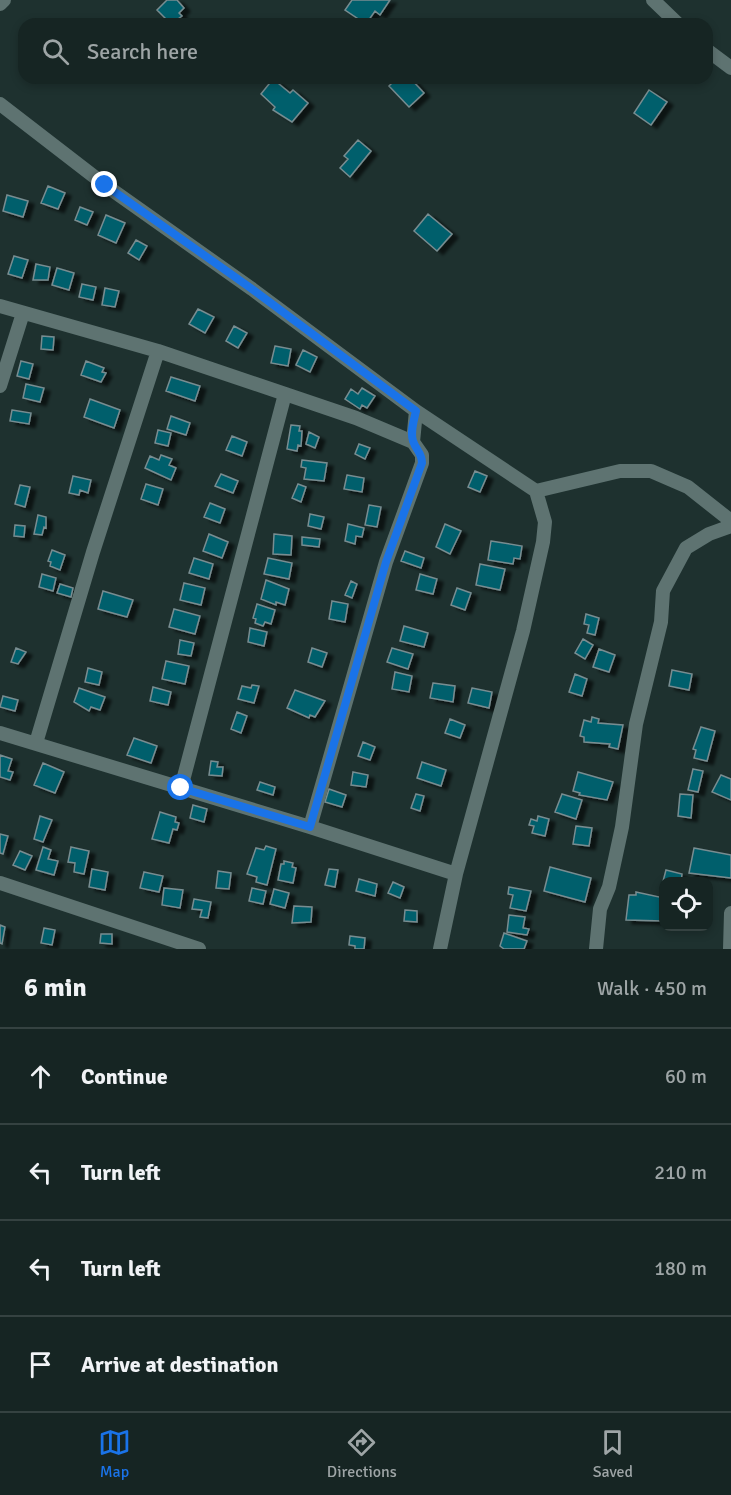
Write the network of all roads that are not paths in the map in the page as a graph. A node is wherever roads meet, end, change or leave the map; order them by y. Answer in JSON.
{"nodes":[{"id":1,"x":4,"y":0,"type":"edge"},
{"id":2,"x":653,"y":0,"type":"edge"},
{"id":3,"x":0,"y":4,"type":"edge"},
{"id":4,"x":672,"y":18,"type":"edge"},
{"id":5,"x":713,"y":54,"type":"edge"},
{"id":6,"x":731,"y":68,"type":"edge"},
{"id":7,"x":1,"y":106,"type":"edge"},
{"id":8,"x":0,"y":306,"type":"edge"},
{"id":9,"x":23,"y":313,"type":"junction"},
{"id":10,"x":158,"y":351,"type":"junction"},
{"id":11,"x":0,"y":386,"type":"edge"},
{"id":12,"x":285,"y":394,"type":"junction"},
{"id":13,"x":416,"y":411,"type":"junction"},
{"id":14,"x":413,"y":442,"type":"junction"},
{"id":15,"x":536,"y":491,"type":"junction"},
{"id":16,"x":729,"y":526,"type":"edge"},
{"id":17,"x":0,"y":733,"type":"edge"},
{"id":18,"x":36,"y":743,"type":"junction"},
{"id":19,"x":181,"y":788,"type":"junction"},
{"id":20,"x":310,"y":827,"type":"junction"},
{"id":21,"x":456,"y":874,"type":"junction"},
{"id":22,"x":0,"y":883,"type":"edge"},
{"id":23,"x":731,"y":913,"type":"edge"},
{"id":24,"x":199,"y":949,"type":"edge"},
{"id":25,"x":440,"y":949,"type":"edge"},
{"id":26,"x":596,"y":949,"type":"edge"},
{"id":27,"x":730,"y":949,"type":"edge"}],
"edges":[{"from":1,"to":3,"type":"street"},
{"from":2,"to":4,"type":"street"},
{"from":5,"to":6,"type":"street"},
{"from":7,"to":13,"type":"street"},
{"from":8,"to":9,"type":"street"},
{"from":9,"to":10,"type":"street"},
{"from":9,"to":11,"type":"street"},
{"from":10,"to":12,"type":"street"},
{"from":10,"to":18,"type":"street"},
{"from":12,"to":14,"type":"street"},
{"from":12,"to":19,"type":"street"},
{"from":13,"to":14,"type":"street"},
{"from":13,"to":15,"type":"street"},
{"from":14,"to":20,"type":"street"},
{"from":15,"to":16,"type":"street"},
{"from":15,"to":21,"type":"street"},
{"from":16,"to":26,"type":"street"},
{"from":17,"to":18,"type":"street"},
{"from":18,"to":19,"type":"street"},
{"from":19,"to":20,"type":"street"},
{"from":20,"to":21,"type":"street"},
{"from":21,"to":25,"type":"street"},
{"from":22,"to":24,"type":"street"},
{"from":23,"to":27,"type":"street"}]}
